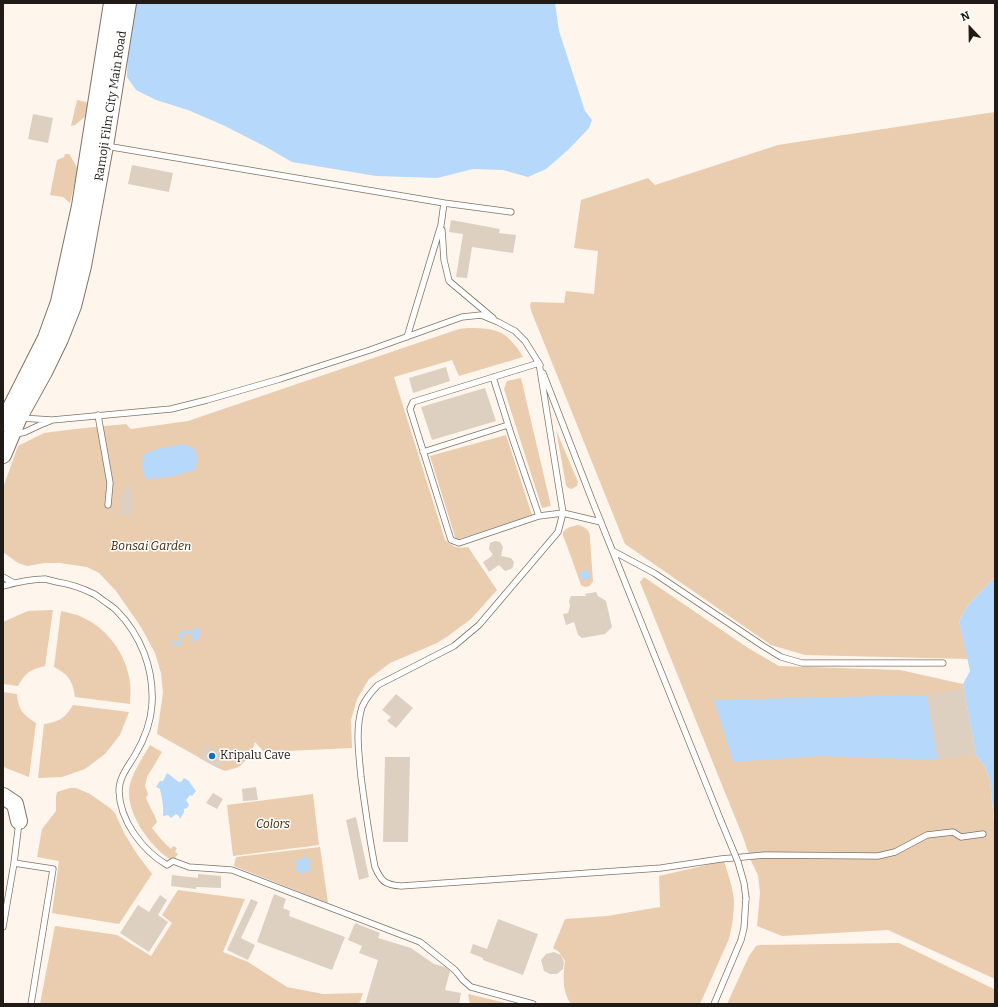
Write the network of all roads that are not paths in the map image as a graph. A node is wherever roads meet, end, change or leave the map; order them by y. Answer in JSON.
{"nodes":[{"id":1,"x":112,"y":3,"type":"edge"},
{"id":2,"x":128,"y":3,"type":"edge"},
{"id":3,"x":105,"y":95,"type":"junction"},
{"id":4,"x":105,"y":146,"type":"junction"},
{"id":5,"x":444,"y":203,"type":"junction"},
{"id":6,"x":87,"y":207,"type":"junction"},
{"id":7,"x":511,"y":212,"type":"dead end"},
{"id":8,"x":441,"y":225,"type":"junction"},
{"id":9,"x":498,"y":322,"type":"junction"},
{"id":10,"x":407,"y":337,"type":"junction"},
{"id":11,"x":539,"y":363,"type":"junction"},
{"id":12,"x":493,"y":377,"type":"junction"},
{"id":13,"x":98,"y":415,"type":"junction"},
{"id":14,"x":52,"y":420,"type":"junction"},
{"id":15,"x":7,"y":425,"type":"edge"},
{"id":16,"x":508,"y":425,"type":"junction"},
{"id":17,"x":423,"y":452,"type":"junction"},
{"id":18,"x":3,"y":455,"type":"edge"},
{"id":19,"x":108,"y":505,"type":"dead end"},
{"id":20,"x":564,"y":513,"type":"junction"},
{"id":21,"x":539,"y":516,"type":"junction"},
{"id":22,"x":601,"y":522,"type":"junction"},
{"id":23,"x":613,"y":550,"type":"junction"},
{"id":24,"x":3,"y":576,"type":"edge"},
{"id":25,"x":14,"y":583,"type":"junction"},
{"id":26,"x":3,"y":586,"type":"edge"},
{"id":27,"x":943,"y":663,"type":"dead end"},
{"id":28,"x":3,"y":796,"type":"edge"},
{"id":29,"x":3,"y":813,"type":"edge"},
{"id":30,"x":19,"y":821,"type":"junction"},
{"id":31,"x":983,"y":834,"type":"dead end"},
{"id":32,"x":14,"y":863,"type":"junction"},
{"id":33,"x":3,"y":927,"type":"edge"},
{"id":34,"x":31,"y":1004,"type":"edge"},
{"id":35,"x":532,"y":1004,"type":"edge"},
{"id":36,"x":714,"y":1004,"type":"edge"}],
"edges":[{"from":1,"to":3,"type":"street","name":"Ramoji Film City Main Road"},
{"from":2,"to":3,"type":"street","name":"Ramoji Film City Main Road"},
{"from":3,"to":4,"type":"street","name":"Ramoji Film City Main Road"},
{"from":3,"to":6,"type":"street","name":"Ramoji Film City Main Road"},
{"from":4,"to":5,"type":"lane"},
{"from":4,"to":6,"type":"street","name":"Ramoji Film City Main Road"},
{"from":5,"to":7,"type":"lane"},
{"from":5,"to":8,"type":"lane"},
{"from":6,"to":15,"type":"street"},
{"from":8,"to":9,"type":"lane"},
{"from":8,"to":10,"type":"lane"},
{"from":9,"to":10,"type":"lane"},
{"from":9,"to":11,"type":"lane"},
{"from":10,"to":13,"type":"lane"},
{"from":11,"to":12,"type":"lane"},
{"from":11,"to":20,"type":"lane"},
{"from":11,"to":22,"type":"lane"},
{"from":12,"to":16,"type":"lane"},
{"from":12,"to":17,"type":"lane"},
{"from":13,"to":14,"type":"lane"},
{"from":13,"to":19,"type":"lane"},
{"from":14,"to":15,"type":"lane"},
{"from":14,"to":15,"type":"lane"},
{"from":15,"to":18,"type":"street"},
{"from":16,"to":17,"type":"lane"},
{"from":16,"to":21,"type":"lane"},
{"from":17,"to":21,"type":"lane"},
{"from":20,"to":21,"type":"lane"},
{"from":20,"to":22,"type":"lane"},
{"from":20,"to":31,"type":"lane"},
{"from":22,"to":23,"type":"lane"},
{"from":23,"to":27,"type":"lane"},
{"from":23,"to":36,"type":"lane","bridge":true},
{"from":24,"to":25,"type":"lane"},
{"from":25,"to":26,"type":"lane"},
{"from":25,"to":35,"type":"lane"},
{"from":28,"to":30,"type":"street"},
{"from":29,"to":30,"type":"street"},
{"from":30,"to":32,"type":"lane"},
{"from":32,"to":33,"type":"lane"},
{"from":32,"to":34,"type":"lane"}]}
